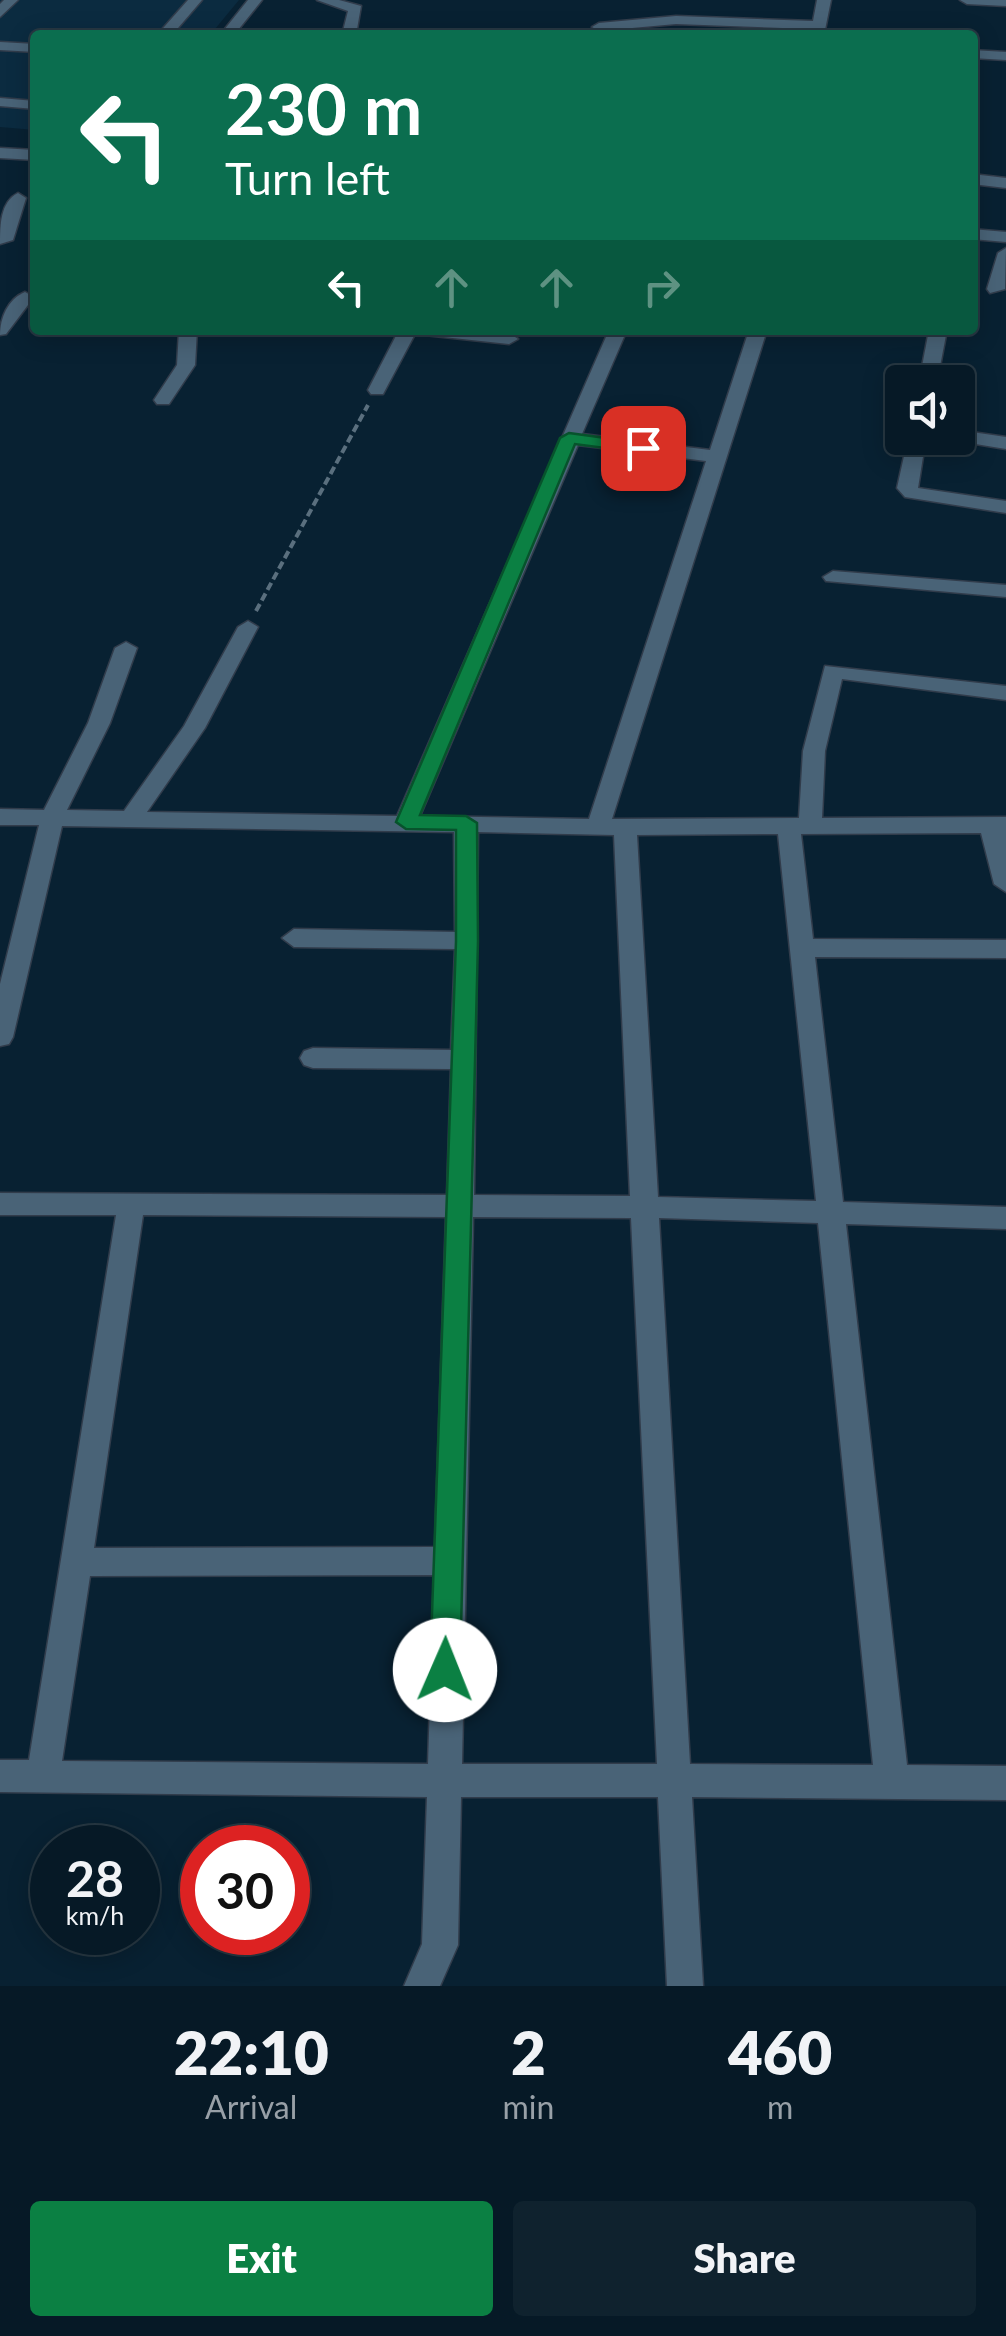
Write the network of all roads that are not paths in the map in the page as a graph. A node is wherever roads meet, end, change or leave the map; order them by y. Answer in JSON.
{"nodes":[{"id":1,"x":11,"y":0,"type":"edge"},
{"id":2,"x":194,"y":0,"type":"edge"},
{"id":3,"x":255,"y":0,"type":"edge"},
{"id":4,"x":324,"y":0,"type":"edge"},
{"id":5,"x":824,"y":0,"type":"edge"},
{"id":6,"x":967,"y":0,"type":"edge"},
{"id":7,"x":1006,"y":2,"type":"edge"},
{"id":8,"x":0,"y":13,"type":"edge"},
{"id":9,"x":969,"y":18,"type":"dead end"},
{"id":10,"x":600,"y":26,"type":"edge"},
{"id":11,"x":168,"y":30,"type":"edge"},
{"id":12,"x":231,"y":30,"type":"edge"},
{"id":13,"x":351,"y":30,"type":"edge"},
{"id":14,"x":817,"y":30,"type":"edge"},
{"id":15,"x":0,"y":46,"type":"edge"},
{"id":16,"x":30,"y":48,"type":"edge"},
{"id":17,"x":978,"y":54,"type":"edge"},
{"id":18,"x":1006,"y":56,"type":"edge"},
{"id":19,"x":0,"y":102,"type":"edge"},
{"id":20,"x":30,"y":105,"type":"edge"},
{"id":21,"x":0,"y":153,"type":"edge"},
{"id":22,"x":30,"y":156,"type":"edge"},
{"id":23,"x":978,"y":181,"type":"edge"},
{"id":24,"x":1006,"y":183,"type":"edge"},
{"id":25,"x":0,"y":195,"type":"edge"},
{"id":26,"x":27,"y":199,"type":"edge"},
{"id":27,"x":978,"y":235,"type":"edge"},
{"id":28,"x":1006,"y":237,"type":"edge"},
{"id":29,"x":5,"y":240,"type":"dead end"},
{"id":30,"x":1006,"y":253,"type":"edge"},
{"id":31,"x":1001,"y":290,"type":"edge"},
{"id":32,"x":0,"y":295,"type":"edge"},
{"id":33,"x":30,"y":298,"type":"edge"},
{"id":34,"x":0,"y":330,"type":"edge"},
{"id":35,"x":188,"y":335,"type":"edge"},
{"id":36,"x":405,"y":335,"type":"edge"},
{"id":37,"x":469,"y":335,"type":"edge"},
{"id":38,"x":616,"y":335,"type":"edge"},
{"id":39,"x":756,"y":335,"type":"edge"},
{"id":40,"x":937,"y":335,"type":"edge"},
{"id":41,"x":509,"y":339,"type":"dead end"},
{"id":42,"x":931,"y":365,"type":"edge"},
{"id":43,"x":377,"y":390,"type":"road end"},
{"id":44,"x":164,"y":400,"type":"dead end"},
{"id":45,"x":569,"y":438,"type":"junction"},
{"id":46,"x":975,"y":438,"type":"edge"},
{"id":47,"x":1006,"y":442,"type":"edge"},
{"id":48,"x":914,"y":455,"type":"edge"},
{"id":49,"x":717,"y":458,"type":"junction"},
{"id":50,"x":1006,"y":507,"type":"edge"},
{"id":51,"x":834,"y":576,"type":"dead end"},
{"id":52,"x":1006,"y":592,"type":"edge"},
{"id":53,"x":248,"y":628,"type":"road end"},
{"id":54,"x":126,"y":648,"type":"dead end"},
{"id":55,"x":1006,"y":693,"type":"edge"},
{"id":56,"x":0,"y":817,"type":"edge"},
{"id":57,"x":52,"y":817,"type":"junction"},
{"id":58,"x":131,"y":818,"type":"junction"},
{"id":59,"x":406,"y":822,"type":"junction"},
{"id":60,"x":466,"y":823,"type":"junction"},
{"id":61,"x":611,"y":826,"type":"junction"},
{"id":62,"x":799,"y":826,"type":"junction"},
{"id":63,"x":999,"y":826,"type":"edge"},
{"id":64,"x":1006,"y":884,"type":"edge"},
{"id":65,"x":294,"y":938,"type":"dead end"},
{"id":66,"x":467,"y":941,"type":"junction"},
{"id":67,"x":803,"y":948,"type":"junction"},
{"id":68,"x":1006,"y":950,"type":"edge"},
{"id":69,"x":0,"y":1037,"type":"edge"},
{"id":70,"x":313,"y":1058,"type":"dead end"},
{"id":71,"x":463,"y":1060,"type":"junction"},
{"id":72,"x":0,"y":1204,"type":"edge"},
{"id":73,"x":131,"y":1206,"type":"junction"},
{"id":74,"x":458,"y":1206,"type":"junction"},
{"id":75,"x":645,"y":1207,"type":"junction"},
{"id":76,"x":834,"y":1212,"type":"junction"},
{"id":77,"x":1006,"y":1218,"type":"edge"},
{"id":78,"x":76,"y":1562,"type":"junction"},
{"id":79,"x":448,"y":1562,"type":"junction"},
{"id":80,"x":0,"y":1776,"type":"edge"},
{"id":81,"x":43,"y":1777,"type":"junction"},
{"id":82,"x":442,"y":1778,"type":"junction"},
{"id":83,"x":892,"y":1781,"type":"junction"},
{"id":84,"x":1006,"y":1783,"type":"edge"},
{"id":85,"x":675,"y":1784,"type":"junction"},
{"id":86,"x":422,"y":1986,"type":"edge"},
{"id":87,"x":685,"y":1986,"type":"edge"}],
"edges":[{"from":1,"to":8,"type":"street"},
{"from":2,"to":11,"type":"street"},
{"from":3,"to":12,"type":"street"},
{"from":4,"to":13,"type":"street"},
{"from":5,"to":14,"type":"street"},
{"from":6,"to":7,"type":"street"},
{"from":6,"to":9,"type":"street"},
{"from":10,"to":14,"type":"street"},
{"from":15,"to":16,"type":"street"},
{"from":17,"to":18,"type":"street"},
{"from":19,"to":20,"type":"street"},
{"from":21,"to":22,"type":"street"},
{"from":23,"to":24,"type":"street"},
{"from":25,"to":26,"type":"street"},
{"from":26,"to":29,"type":"street"},
{"from":27,"to":28,"type":"street"},
{"from":30,"to":31,"type":"street"},
{"from":32,"to":33,"type":"street"},
{"from":33,"to":34,"type":"street"},
{"from":35,"to":44,"type":"street"},
{"from":36,"to":43,"type":"street"},
{"from":37,"to":41,"type":"street"},
{"from":38,"to":45,"type":"street"},
{"from":39,"to":49,"type":"street"},
{"from":40,"to":42,"type":"street"},
{"from":45,"to":49,"type":"street"},
{"from":45,"to":59,"type":"street"},
{"from":46,"to":47,"type":"street"},
{"from":48,"to":50,"type":"street"},
{"from":49,"to":61,"type":"street"},
{"from":51,"to":52,"type":"street"},
{"from":53,"to":58,"type":"street"},
{"from":54,"to":57,"type":"street"},
{"from":55,"to":62,"type":"street"},
{"from":56,"to":57,"type":"street"},
{"from":57,"to":58,"type":"street"},
{"from":57,"to":69,"type":"street"},
{"from":58,"to":59,"type":"street"},
{"from":59,"to":60,"type":"street"},
{"from":60,"to":61,"type":"street"},
{"from":60,"to":66,"type":"street"},
{"from":61,"to":62,"type":"street"},
{"from":61,"to":75,"type":"street"},
{"from":62,"to":63,"type":"street"},
{"from":62,"to":67,"type":"street"},
{"from":63,"to":64,"type":"street"},
{"from":65,"to":66,"type":"street"},
{"from":66,"to":71,"type":"street"},
{"from":67,"to":68,"type":"street"},
{"from":67,"to":76,"type":"street"},
{"from":70,"to":71,"type":"street"},
{"from":71,"to":74,"type":"street"},
{"from":72,"to":73,"type":"street"},
{"from":73,"to":74,"type":"street"},
{"from":73,"to":78,"type":"street"},
{"from":74,"to":75,"type":"street"},
{"from":74,"to":79,"type":"street"},
{"from":75,"to":76,"type":"street"},
{"from":75,"to":85,"type":"street"},
{"from":76,"to":77,"type":"street"},
{"from":76,"to":83,"type":"street"},
{"from":78,"to":79,"type":"street"},
{"from":78,"to":81,"type":"street"},
{"from":79,"to":82,"type":"street"},
{"from":80,"to":81,"type":"street"},
{"from":81,"to":82,"type":"street"},
{"from":82,"to":85,"type":"street"},
{"from":82,"to":86,"type":"street"},
{"from":83,"to":84,"type":"street"},
{"from":83,"to":85,"type":"street"},
{"from":85,"to":87,"type":"street"}]}
